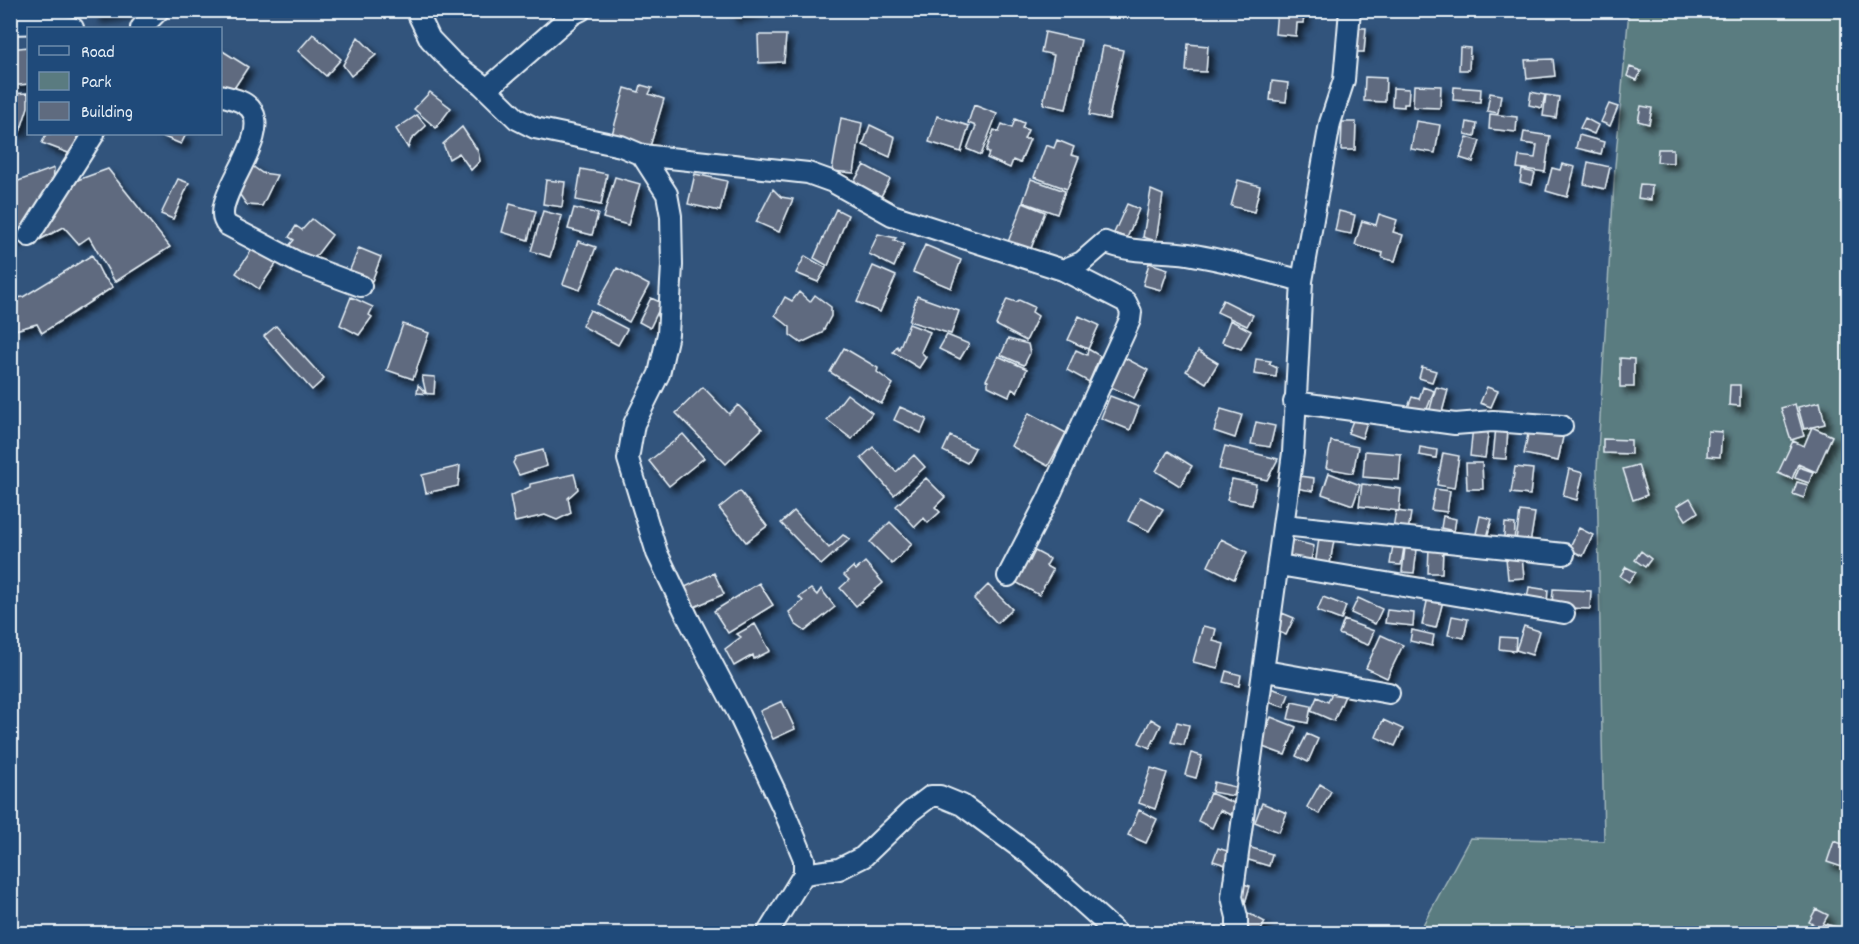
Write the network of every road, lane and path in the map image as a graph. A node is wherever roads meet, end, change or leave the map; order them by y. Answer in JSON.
{"nodes":[{"id":1,"x":159,"y":10,"type":"edge"},
{"id":2,"x":416,"y":10,"type":"edge"},
{"id":3,"x":581,"y":10,"type":"edge"},
{"id":4,"x":1350,"y":10,"type":"edge"},
{"id":5,"x":10,"y":24,"type":"edge"},
{"id":6,"x":68,"y":27,"type":"edge"},
{"id":7,"x":140,"y":27,"type":"edge"},
{"id":8,"x":487,"y":90,"type":"junction"},
{"id":9,"x":222,"y":95,"type":"edge"},
{"id":10,"x":93,"y":135,"type":"edge"},
{"id":11,"x":642,"y":155,"type":"junction"},
{"id":12,"x":29,"y":236,"type":"dead end"},
{"id":13,"x":1063,"y":270,"type":"junction"},
{"id":14,"x":1302,"y":281,"type":"junction"},
{"id":15,"x":361,"y":286,"type":"dead end"},
{"id":16,"x":1294,"y":402,"type":"junction"},
{"id":17,"x":1562,"y":426,"type":"dead end"},
{"id":18,"x":1283,"y":525,"type":"junction"},
{"id":19,"x":1564,"y":554,"type":"dead end"},
{"id":20,"x":1279,"y":566,"type":"junction"},
{"id":21,"x":1008,"y":576,"type":"dead end"},
{"id":22,"x":1564,"y":613,"type":"dead end"},
{"id":23,"x":1265,"y":671,"type":"junction"},
{"id":24,"x":1389,"y":693,"type":"dead end"},
{"id":25,"x":804,"y":874,"type":"junction"},
{"id":26,"x":767,"y":933,"type":"edge"},
{"id":27,"x":1118,"y":933,"type":"edge"},
{"id":28,"x":1237,"y":933,"type":"edge"}],
"edges":[{"from":1,"to":7,"type":"street"},
{"from":2,"to":8,"type":"street"},
{"from":3,"to":8,"type":"street"},
{"from":4,"to":14,"type":"street"},
{"from":5,"to":6,"type":"street"},
{"from":8,"to":11,"type":"street"},
{"from":9,"to":15,"type":"street"},
{"from":10,"to":12,"type":"street"},
{"from":11,"to":13,"type":"street"},
{"from":11,"to":25,"type":"street"},
{"from":13,"to":14,"type":"street"},
{"from":13,"to":21,"type":"street"},
{"from":14,"to":16,"type":"street"},
{"from":16,"to":17,"type":"street"},
{"from":16,"to":18,"type":"street"},
{"from":18,"to":19,"type":"street"},
{"from":18,"to":20,"type":"street"},
{"from":20,"to":22,"type":"street"},
{"from":20,"to":23,"type":"street"},
{"from":23,"to":24,"type":"street"},
{"from":23,"to":28,"type":"street"},
{"from":25,"to":26,"type":"street"},
{"from":25,"to":27,"type":"street"}]}
